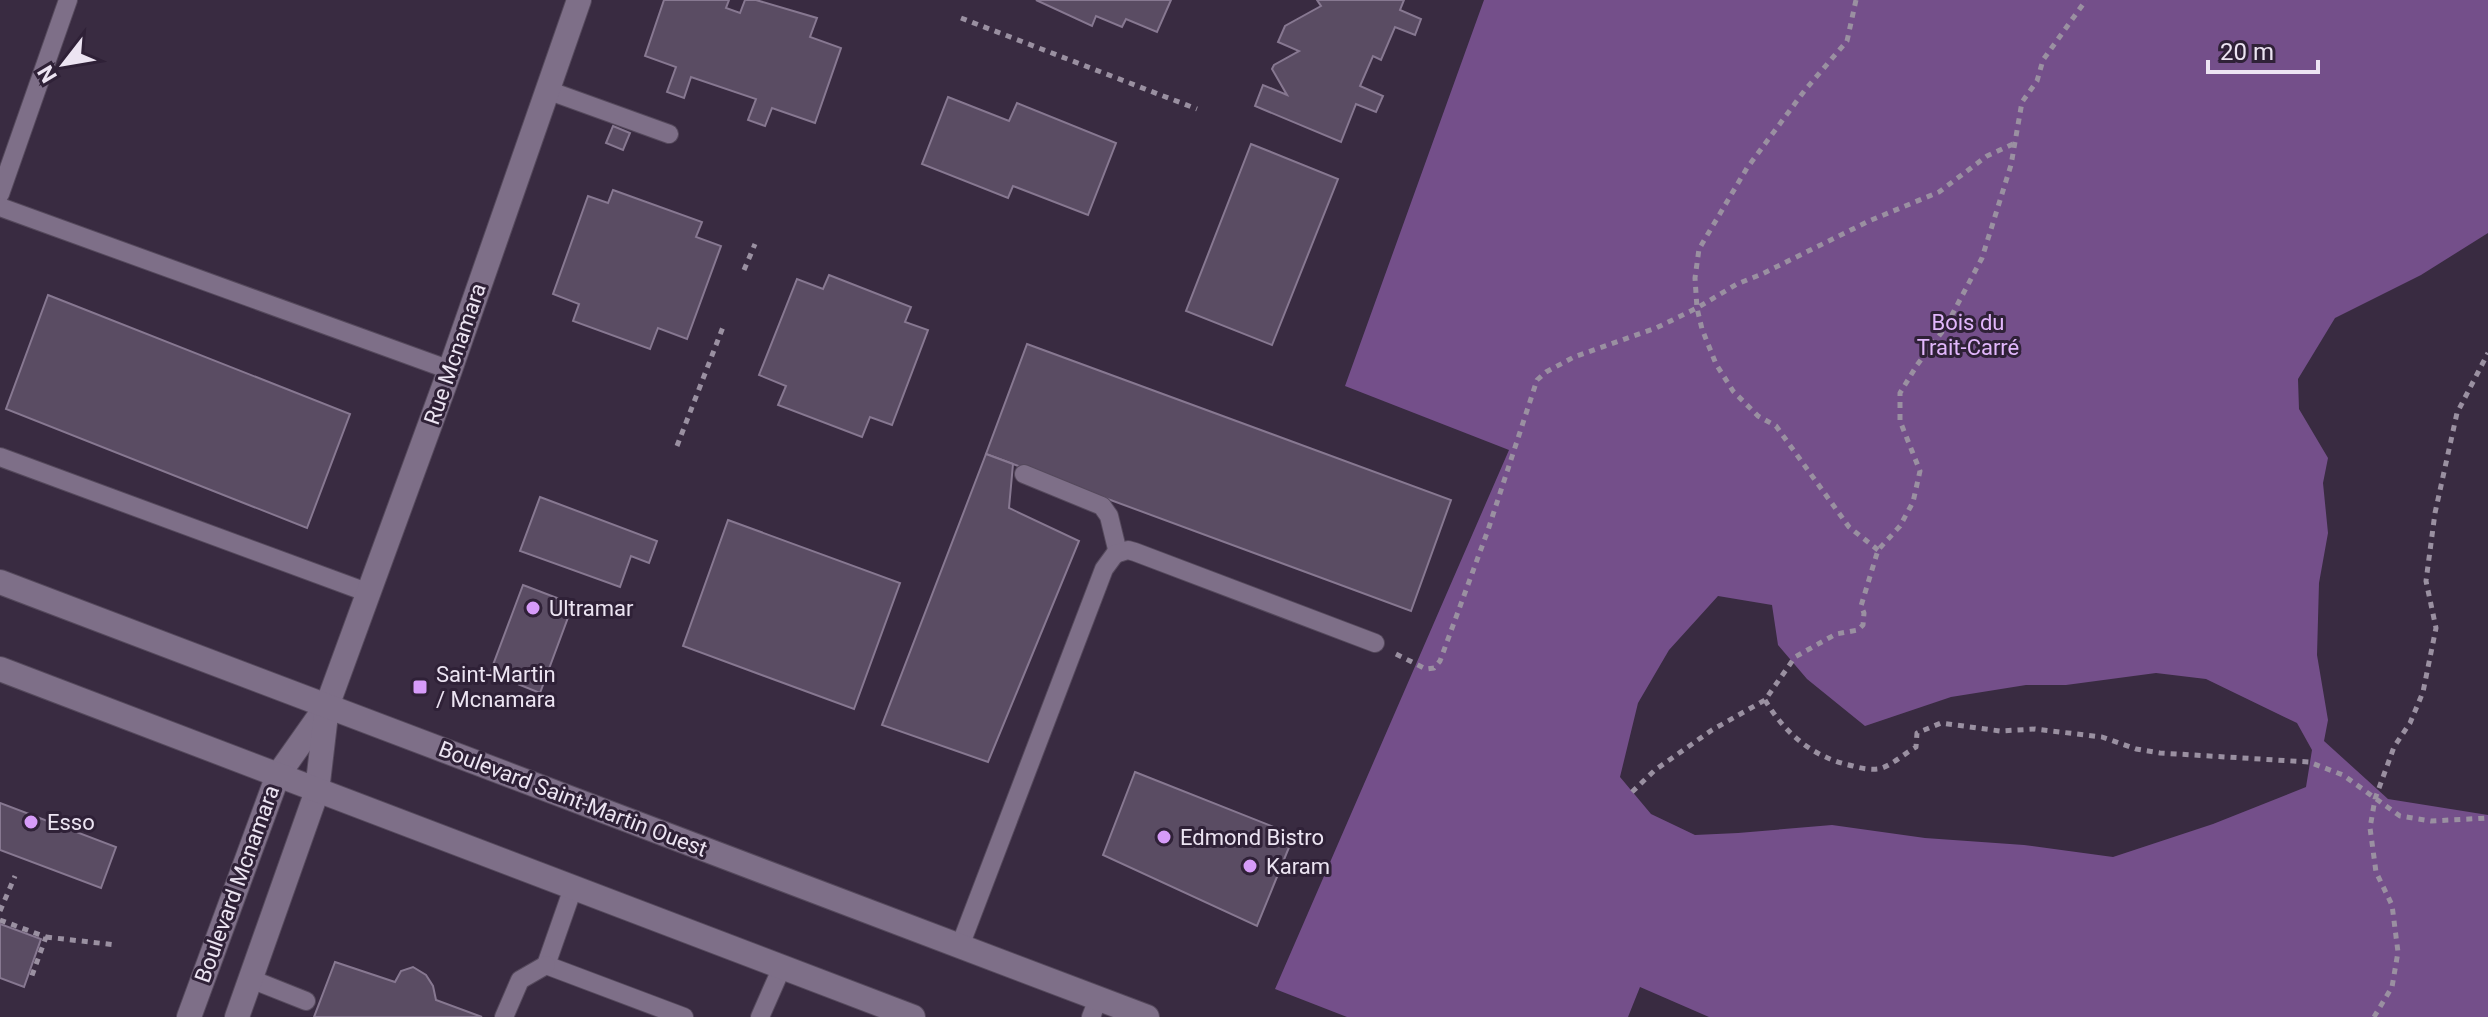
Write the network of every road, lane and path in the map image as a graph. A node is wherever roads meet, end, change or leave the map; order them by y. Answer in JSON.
{"nodes":[{"id":1,"x":68,"y":0,"type":"edge"},
{"id":2,"x":579,"y":0,"type":"edge"},
{"id":3,"x":2086,"y":0,"type":"edge"},
{"id":4,"x":1852,"y":2,"type":"edge"},
{"id":5,"x":961,"y":18,"type":"dead end"},
{"id":6,"x":547,"y":90,"type":"junction"},
{"id":7,"x":1197,"y":109,"type":"dead end"},
{"id":8,"x":669,"y":134,"type":"dead end"},
{"id":9,"x":2014,"y":143,"type":"junction"},
{"id":10,"x":0,"y":194,"type":"edge"},
{"id":11,"x":0,"y":207,"type":"edge"},
{"id":12,"x":755,"y":244,"type":"dead end"},
{"id":13,"x":744,"y":270,"type":"dead end"},
{"id":14,"x":1697,"y":308,"type":"junction"},
{"id":15,"x":723,"y":327,"type":"dead end"},
{"id":16,"x":2488,"y":353,"type":"edge"},
{"id":17,"x":450,"y":370,"type":"junction"},
{"id":18,"x":677,"y":446,"type":"dead end"},
{"id":19,"x":0,"y":457,"type":"edge"},
{"id":20,"x":1024,"y":474,"type":"dead end"},
{"id":21,"x":1878,"y":550,"type":"junction"},
{"id":22,"x":1118,"y":553,"type":"junction"},
{"id":23,"x":0,"y":582,"type":"edge"},
{"id":24,"x":369,"y":593,"type":"junction"},
{"id":25,"x":1375,"y":643,"type":"joint"},
{"id":26,"x":0,"y":669,"type":"edge"},
{"id":27,"x":1765,"y":700,"type":"junction"},
{"id":28,"x":327,"y":706,"type":"junction"},
{"id":29,"x":278,"y":775,"type":"junction"},
{"id":30,"x":317,"y":791,"type":"junction"},
{"id":31,"x":1632,"y":792,"type":"dead end"},
{"id":32,"x":2375,"y":799,"type":"junction"},
{"id":33,"x":2488,"y":818,"type":"edge"},
{"id":34,"x":15,"y":876,"type":"dead end"},
{"id":35,"x":573,"y":888,"type":"junction"},
{"id":36,"x":0,"y":911,"type":"edge"},
{"id":37,"x":0,"y":920,"type":"edge"},
{"id":38,"x":46,"y":937,"type":"junction"},
{"id":39,"x":116,"y":945,"type":"dead end"},
{"id":40,"x":960,"y":946,"type":"junction"},
{"id":41,"x":546,"y":965,"type":"junction"},
{"id":42,"x":782,"y":967,"type":"junction"},
{"id":43,"x":251,"y":979,"type":"junction"},
{"id":44,"x":30,"y":981,"type":"dead end"},
{"id":45,"x":306,"y":1001,"type":"dead end"},
{"id":46,"x":1094,"y":1008,"type":"edge"},
{"id":47,"x":189,"y":1017,"type":"edge"},
{"id":48,"x":237,"y":1017,"type":"edge"},
{"id":49,"x":504,"y":1017,"type":"edge"},
{"id":50,"x":684,"y":1017,"type":"edge"},
{"id":51,"x":760,"y":1017,"type":"edge"},
{"id":52,"x":913,"y":1017,"type":"edge"},
{"id":53,"x":1147,"y":1017,"type":"edge"},
{"id":54,"x":2374,"y":1017,"type":"edge"}],
"edges":[{"from":1,"to":10,"type":"lane"},
{"from":2,"to":6,"type":"main road","name":"Rue Mcnamara"},
{"from":3,"to":9,"type":"path"},
{"from":4,"to":14,"type":"path"},
{"from":5,"to":7,"type":"path"},
{"from":6,"to":8,"type":"lane"},
{"from":6,"to":17,"type":"main road","name":"Rue Mcnamara"},
{"from":9,"to":14,"type":"path"},
{"from":9,"to":21,"type":"path"},
{"from":11,"to":17,"type":"lane"},
{"from":12,"to":13,"type":"path"},
{"from":14,"to":21,"type":"path"},
{"from":14,"to":25,"type":"path"},
{"from":15,"to":18,"type":"path"},
{"from":16,"to":32,"type":"path"},
{"from":17,"to":24,"type":"main road","name":"Rue Mcnamara"},
{"from":19,"to":24,"type":"lane"},
{"from":20,"to":22,"type":"lane"},
{"from":21,"to":27,"type":"path"},
{"from":22,"to":25,"type":"lane"},
{"from":22,"to":40,"type":"lane"},
{"from":23,"to":28,"type":"main road","name":"Boulevard Saint-Martin Ouest"},
{"from":24,"to":28,"type":"main road","name":"Rue Mcnamara"},
{"from":26,"to":29,"type":"main road"},
{"from":27,"to":31,"type":"path"},
{"from":27,"to":32,"type":"path"},
{"from":28,"to":29,"type":"main road","name":"Boulevard Mcnamara"},
{"from":28,"to":30,"type":"main road","name":"Boulevard Mcnamara"},
{"from":28,"to":40,"type":"main road","name":"Boulevard Saint-Martin Ouest"},
{"from":29,"to":30,"type":"main road"},
{"from":29,"to":47,"type":"main road","name":"Boulevard Mcnamara"},
{"from":30,"to":35,"type":"main road"},
{"from":30,"to":43,"type":"main road","name":"Boulevard Mcnamara"},
{"from":32,"to":33,"type":"path"},
{"from":32,"to":54,"type":"path"},
{"from":34,"to":36,"type":"path"},
{"from":35,"to":41,"type":"lane"},
{"from":35,"to":42,"type":"main road"},
{"from":37,"to":38,"type":"path"},
{"from":38,"to":39,"type":"path"},
{"from":38,"to":44,"type":"path"},
{"from":40,"to":46,"type":"main road","name":"Boulevard Saint-Martin Ouest"},
{"from":41,"to":49,"type":"lane"},
{"from":41,"to":50,"type":"lane"},
{"from":42,"to":51,"type":"lane"},
{"from":42,"to":52,"type":"main road"},
{"from":43,"to":45,"type":"lane"},
{"from":43,"to":48,"type":"main road","name":"Boulevard Mcnamara"},
{"from":46,"to":53,"type":"main road","name":"Boulevard Saint-Martin Ouest"}]}
